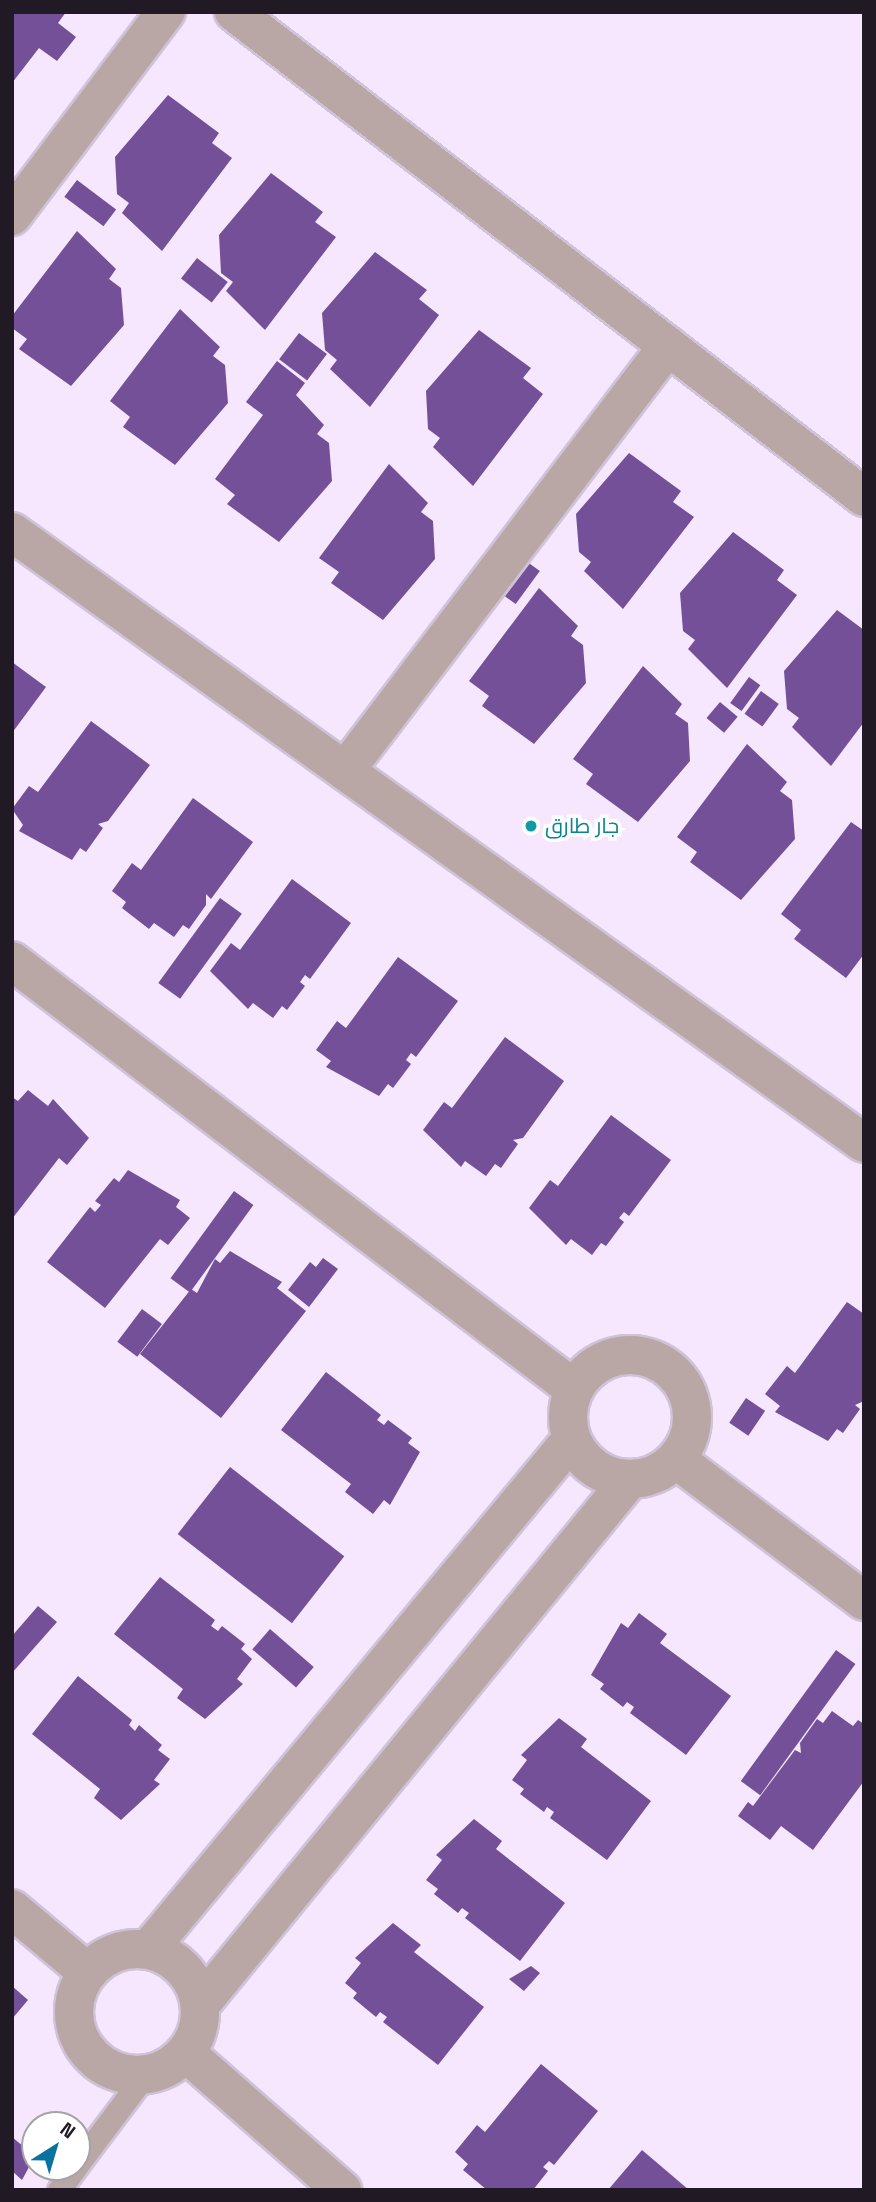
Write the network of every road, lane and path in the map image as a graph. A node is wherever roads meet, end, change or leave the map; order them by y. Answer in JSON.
{"nodes":[{"id":1,"x":166,"y":12,"type":"edge"},
{"id":2,"x":234,"y":12,"type":"edge"},
{"id":3,"x":12,"y":215,"type":"edge"},
{"id":4,"x":668,"y":346,"type":"junction"},
{"id":5,"x":864,"y":496,"type":"edge"},
{"id":6,"x":12,"y":532,"type":"edge"},
{"id":7,"x":345,"y":771,"type":"junction"},
{"id":8,"x":12,"y":961,"type":"edge"},
{"id":9,"x":864,"y":1143,"type":"edge"},
{"id":10,"x":574,"y":1389,"type":"junction"},
{"id":11,"x":571,"y":1440,"type":"junction"},
{"id":12,"x":677,"y":1460,"type":"junction"},
{"id":13,"x":629,"y":1480,"type":"junction"},
{"id":14,"x":864,"y":1601,"type":"edge"},
{"id":15,"x":12,"y":1909,"type":"edge"},
{"id":16,"x":149,"y":1949,"type":"junction"},
{"id":17,"x":87,"y":1972,"type":"junction"},
{"id":18,"x":201,"y":2004,"type":"junction"},
{"id":19,"x":187,"y":2053,"type":"junction"},
{"id":20,"x":144,"y":2076,"type":"junction"},
{"id":21,"x":91,"y":2146,"type":"edge"},
{"id":22,"x":342,"y":2190,"type":"edge"}],
"edges":[{"from":1,"to":3,"type":"street"},
{"from":2,"to":4,"type":"street"},
{"from":4,"to":5,"type":"street"},
{"from":4,"to":7,"type":"street"},
{"from":6,"to":7,"type":"street"},
{"from":7,"to":9,"type":"street"},
{"from":8,"to":10,"type":"street"},
{"from":10,"to":11,"type":"street"},
{"from":10,"to":12,"type":"street"},
{"from":11,"to":13,"type":"street"},
{"from":11,"to":16,"type":"street"},
{"from":12,"to":13,"type":"street"},
{"from":12,"to":14,"type":"street"},
{"from":13,"to":18,"type":"street"},
{"from":15,"to":17,"type":"street"},
{"from":16,"to":17,"type":"street"},
{"from":16,"to":18,"type":"street"},
{"from":17,"to":20,"type":"street"},
{"from":18,"to":19,"type":"street"},
{"from":19,"to":20,"type":"street"},
{"from":19,"to":22,"type":"street"},
{"from":20,"to":21,"type":"lane"}]}
